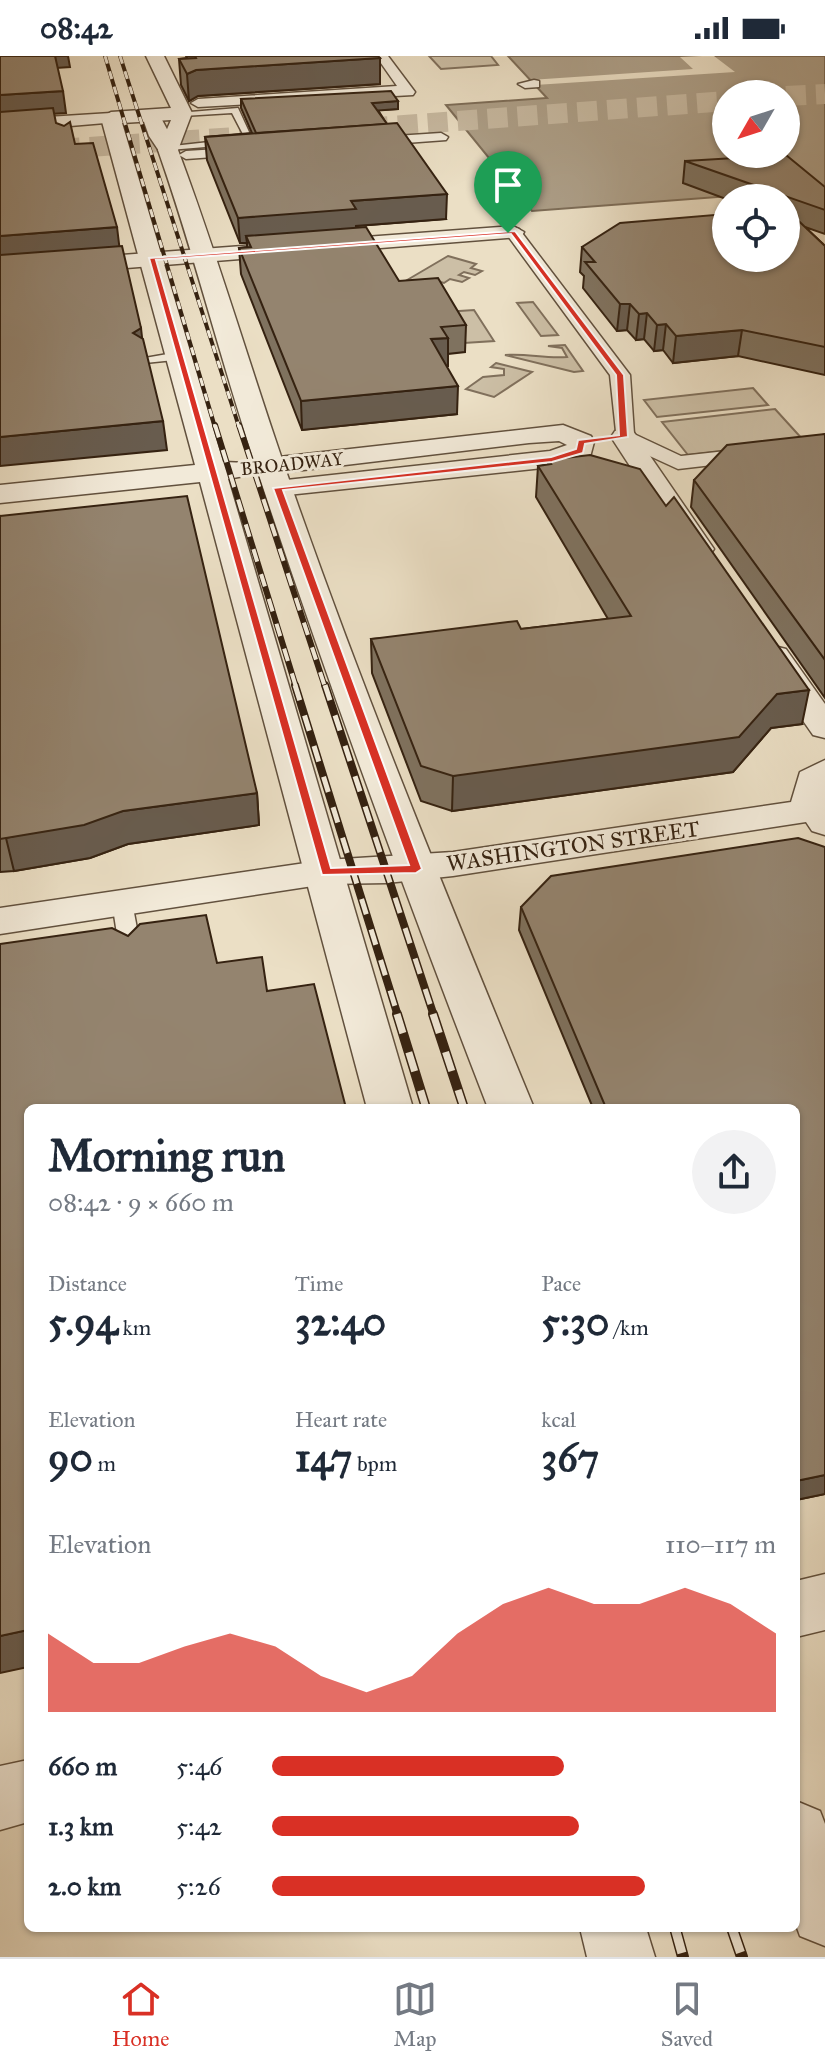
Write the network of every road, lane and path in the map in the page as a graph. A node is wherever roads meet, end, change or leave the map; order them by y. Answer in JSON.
{"nodes":[{"id":1,"x":155,"y":56,"type":"edge"},
{"id":2,"x":382,"y":56,"type":"edge"},
{"id":3,"x":234,"y":105,"type":"junction"},
{"id":4,"x":191,"y":108,"type":"junction"},
{"id":5,"x":151,"y":116,"type":"junction"},
{"id":6,"x":111,"y":118,"type":"junction"},
{"id":7,"x":0,"y":126,"type":"edge"},
{"id":8,"x":441,"y":137,"type":"dead end"},
{"id":9,"x":346,"y":144,"type":"edge"},
{"id":10,"x":259,"y":147,"type":"joint"},
{"id":11,"x":175,"y":151,"type":"junction"},
{"id":12,"x":513,"y":232,"type":"joint"},
{"id":13,"x":206,"y":254,"type":"junction"},
{"id":14,"x":152,"y":258,"type":"junction"},
{"id":15,"x":0,"y":271,"type":"edge"},
{"id":16,"x":179,"y":356,"type":"junction"},
{"id":17,"x":145,"y":359,"type":"edge"},
{"id":18,"x":624,"y":437,"type":"junction"},
{"id":19,"x":581,"y":442,"type":"joint"},
{"id":20,"x":825,"y":446,"type":"edge"},
{"id":21,"x":274,"y":477,"type":"junction"},
{"id":22,"x":214,"y":484,"type":"junction"},
{"id":23,"x":0,"y":494,"type":"edge"},
{"id":24,"x":0,"y":520,"type":"edge"},
{"id":25,"x":712,"y":567,"type":"edge"},
{"id":26,"x":756,"y":630,"type":"edge"},
{"id":27,"x":825,"y":728,"type":"edge"},
{"id":28,"x":825,"y":771,"type":"edge"},
{"id":29,"x":819,"y":817,"type":"edge"},
{"id":30,"x":416,"y":869,"type":"junction"},
{"id":31,"x":326,"y":872,"type":"junction"},
{"id":32,"x":122,"y":902,"type":"junction"},
{"id":33,"x":0,"y":921,"type":"edge"},
{"id":34,"x":133,"y":967,"type":"edge"},
{"id":35,"x":389,"y":1104,"type":"edge"},
{"id":36,"x":509,"y":1104,"type":"edge"},
{"id":37,"x":825,"y":1602,"type":"edge"},
{"id":38,"x":800,"y":1608,"type":"edge"},
{"id":39,"x":24,"y":1792,"type":"edge"},
{"id":40,"x":0,"y":1798,"type":"edge"},
{"id":41,"x":800,"y":1845,"type":"edge"},
{"id":42,"x":825,"y":1911,"type":"edge"},
{"id":43,"x":614,"y":1932,"type":"edge"},
{"id":44,"x":621,"y":1957,"type":"edge"}],
"edges":[{"from":1,"to":4,"type":"street"},
{"from":2,"to":3,"type":"street"},
{"from":3,"to":4,"type":"street"},
{"from":3,"to":10,"type":"lane"},
{"from":4,"to":5,"type":"street"},
{"from":4,"to":11,"type":"street"},
{"from":5,"to":6,"type":"street"},
{"from":5,"to":11,"type":"street"},
{"from":6,"to":7,"type":"street"},
{"from":6,"to":14,"type":"street"},
{"from":8,"to":9,"type":"street"},
{"from":10,"to":11,"type":"street"},
{"from":11,"to":13,"type":"street"},
{"from":12,"to":13,"type":"street"},
{"from":12,"to":18,"type":"street"},
{"from":13,"to":14,"type":"street"},
{"from":13,"to":21,"type":"street"},
{"from":14,"to":15,"type":"street"},
{"from":14,"to":16,"type":"street"},
{"from":16,"to":17,"type":"lane"},
{"from":16,"to":22,"type":"street"},
{"from":18,"to":19,"type":"street","name":"BROADWAY"},
{"from":18,"to":20,"type":"street"},
{"from":18,"to":25,"type":"street"},
{"from":19,"to":21,"type":"street","name":"BROADWAY"},
{"from":21,"to":22,"type":"street","name":"BROADWAY"},
{"from":21,"to":30,"type":"street"},
{"from":22,"to":23,"type":"street","name":"BROADWAY"},
{"from":22,"to":24,"type":"street","name":"BROADWAY"},
{"from":22,"to":31,"type":"street"},
{"from":26,"to":27,"type":"street"},
{"from":28,"to":29,"type":"street"},
{"from":29,"to":30,"type":"street","name":"WASHINGTON STREET"},
{"from":30,"to":31,"type":"street","name":"WASHINGTON STREET"},
{"from":30,"to":36,"type":"street"},
{"from":31,"to":32,"type":"street","name":"WASHINGTON STREET"},
{"from":31,"to":35,"type":"street"},
{"from":32,"to":33,"type":"street","name":"WASHINGTON STREET"},
{"from":32,"to":34,"type":"lane"},
{"from":37,"to":38,"type":"street"},
{"from":39,"to":40,"type":"street"},
{"from":41,"to":42,"type":"street"},
{"from":43,"to":44,"type":"street"}]}
